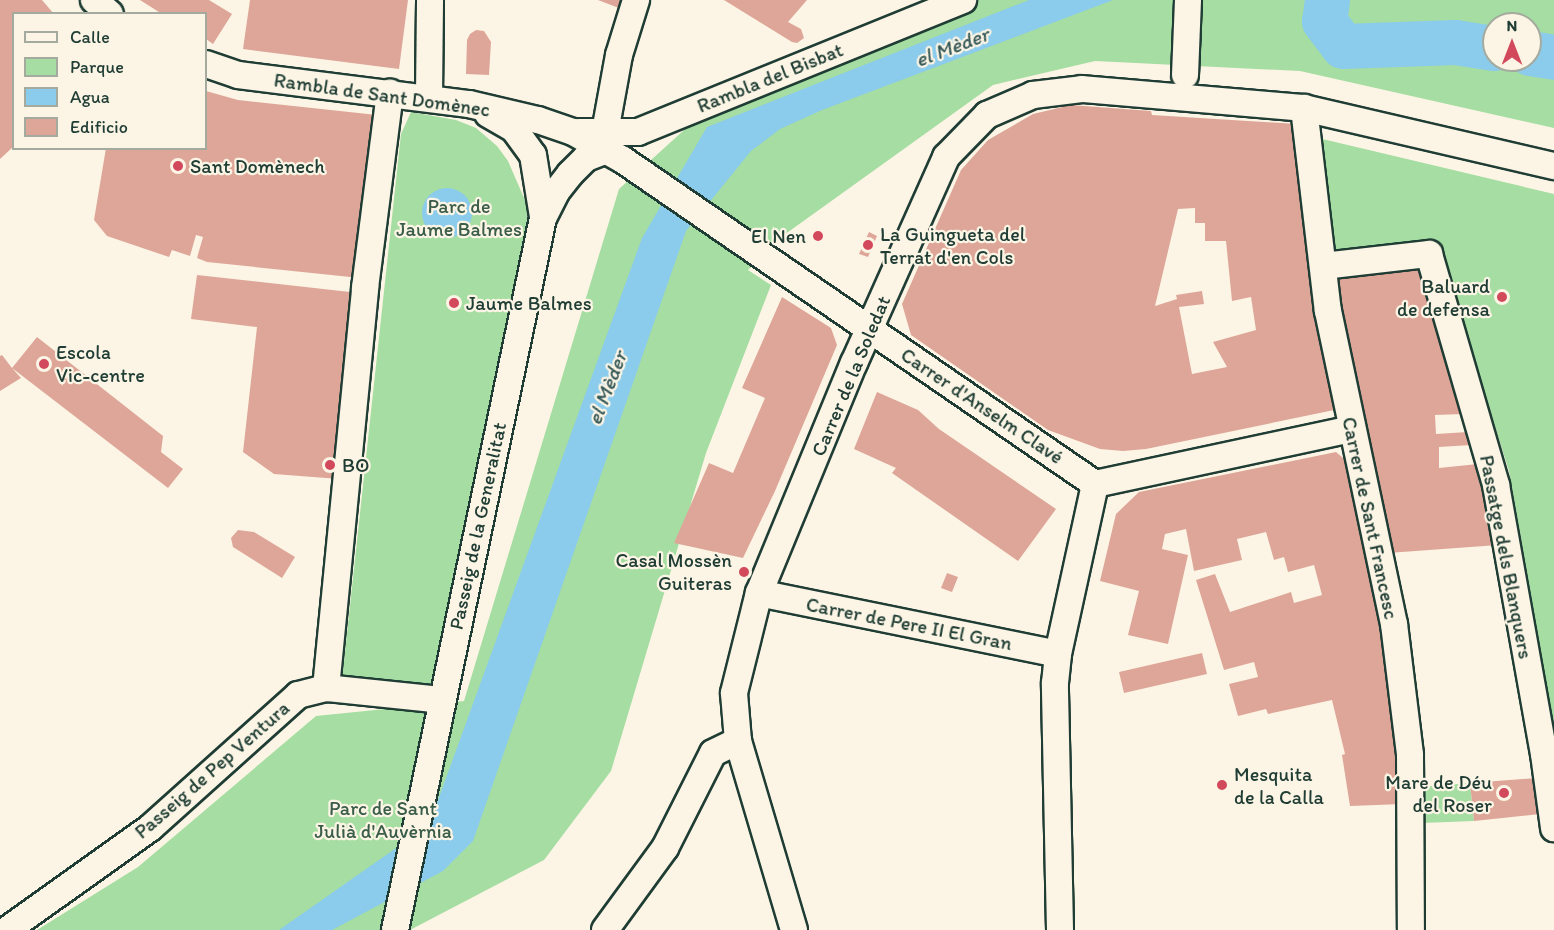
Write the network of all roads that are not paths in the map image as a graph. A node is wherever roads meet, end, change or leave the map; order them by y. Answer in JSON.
{"nodes":[{"id":1,"x":94,"y":0,"type":"edge"},
{"id":2,"x":430,"y":0,"type":"edge"},
{"id":3,"x":636,"y":0,"type":"edge"},
{"id":4,"x":963,"y":0,"type":"edge"},
{"id":5,"x":1188,"y":0,"type":"edge"},
{"id":6,"x":108,"y":12,"type":"edge"},
{"id":7,"x":207,"y":64,"type":"edge"},
{"id":8,"x":1185,"y":75,"type":"dead end"},
{"id":9,"x":390,"y":93,"type":"junction"},
{"id":10,"x":429,"y":97,"type":"junction"},
{"id":11,"x":469,"y":104,"type":"junction"},
{"id":12,"x":1304,"y":108,"type":"junction"},
{"id":13,"x":573,"y":132,"type":"joint"},
{"id":14,"x":612,"y":147,"type":"junction"},
{"id":15,"x":1554,"y":166,"type":"edge"},
{"id":16,"x":543,"y":218,"type":"junction"},
{"id":17,"x":1323,"y":266,"type":"junction"},
{"id":18,"x":869,"y":330,"type":"junction"},
{"id":19,"x":1351,"y":429,"type":"junction"},
{"id":20,"x":1095,"y":484,"type":"junction"},
{"id":21,"x":759,"y":593,"type":"junction"},
{"id":22,"x":1058,"y":654,"type":"junction"},
{"id":23,"x":326,"y":688,"type":"junction"},
{"id":24,"x":442,"y":700,"type":"junction"},
{"id":25,"x":738,"y":741,"type":"junction"},
{"id":26,"x":1554,"y":828,"type":"edge"},
{"id":27,"x":7,"y":930,"type":"edge"},
{"id":28,"x":395,"y":930,"type":"edge"},
{"id":29,"x":605,"y":930,"type":"edge"},
{"id":30,"x":794,"y":930,"type":"edge"},
{"id":31,"x":1060,"y":930,"type":"edge"},
{"id":32,"x":1411,"y":930,"type":"edge"}],
"edges":[{"from":1,"to":6,"type":"street"},
{"from":2,"to":10,"type":"street"},
{"from":3,"to":14,"type":"street"},
{"from":4,"to":14,"type":"street","name":"Rambla del Bisbat"},
{"from":5,"to":8,"type":"street"},
{"from":7,"to":9,"type":"street","name":"Rambla de Sant Domènec"},
{"from":9,"to":10,"type":"street","name":"Rambla de Sant Domènec"},
{"from":9,"to":23,"type":"street"},
{"from":10,"to":11,"type":"street","name":"Rambla de Sant Domènec"},
{"from":11,"to":13,"type":"street","name":"Rambla de Sant Domènec"},
{"from":11,"to":16,"type":"street"},
{"from":12,"to":15,"type":"street","name":"Carrer de la Soledat"},
{"from":12,"to":17,"type":"street","name":"Carrer de Sant Francesc"},
{"from":12,"to":18,"type":"street","name":"Carrer de la Soledat"},
{"from":13,"to":14,"type":"street","name":"Rambla del Bisbat"},
{"from":14,"to":16,"type":"street","name":"Passeig de la Generalitat"},
{"from":14,"to":18,"type":"street","name":"Carrer d'Anselm Clavé"},
{"from":16,"to":24,"type":"street","name":"Passeig de la Generalitat"},
{"from":17,"to":19,"type":"street","name":"Carrer de Sant Francesc"},
{"from":17,"to":26,"type":"street","name":"Passatge dels Blanquers"},
{"from":18,"to":20,"type":"street","name":"Carrer d'Anselm Clavé"},
{"from":18,"to":21,"type":"street","name":"Carrer de la Soledat"},
{"from":19,"to":20,"type":"street"},
{"from":19,"to":32,"type":"street","name":"Carrer de Sant Francesc"},
{"from":20,"to":22,"type":"street"},
{"from":21,"to":22,"type":"street","name":"Carrer de Pere II El Gran"},
{"from":21,"to":25,"type":"street","name":"Carrer de la Soledat"},
{"from":22,"to":31,"type":"street"},
{"from":23,"to":24,"type":"street","name":"Passeig de Pep Ventura"},
{"from":23,"to":27,"type":"street","name":"Passeig de Pep Ventura"},
{"from":24,"to":28,"type":"street","name":"Passeig de la Generalitat"},
{"from":25,"to":29,"type":"street"},
{"from":25,"to":30,"type":"street","name":"Carrer de la Soledat"}]}
